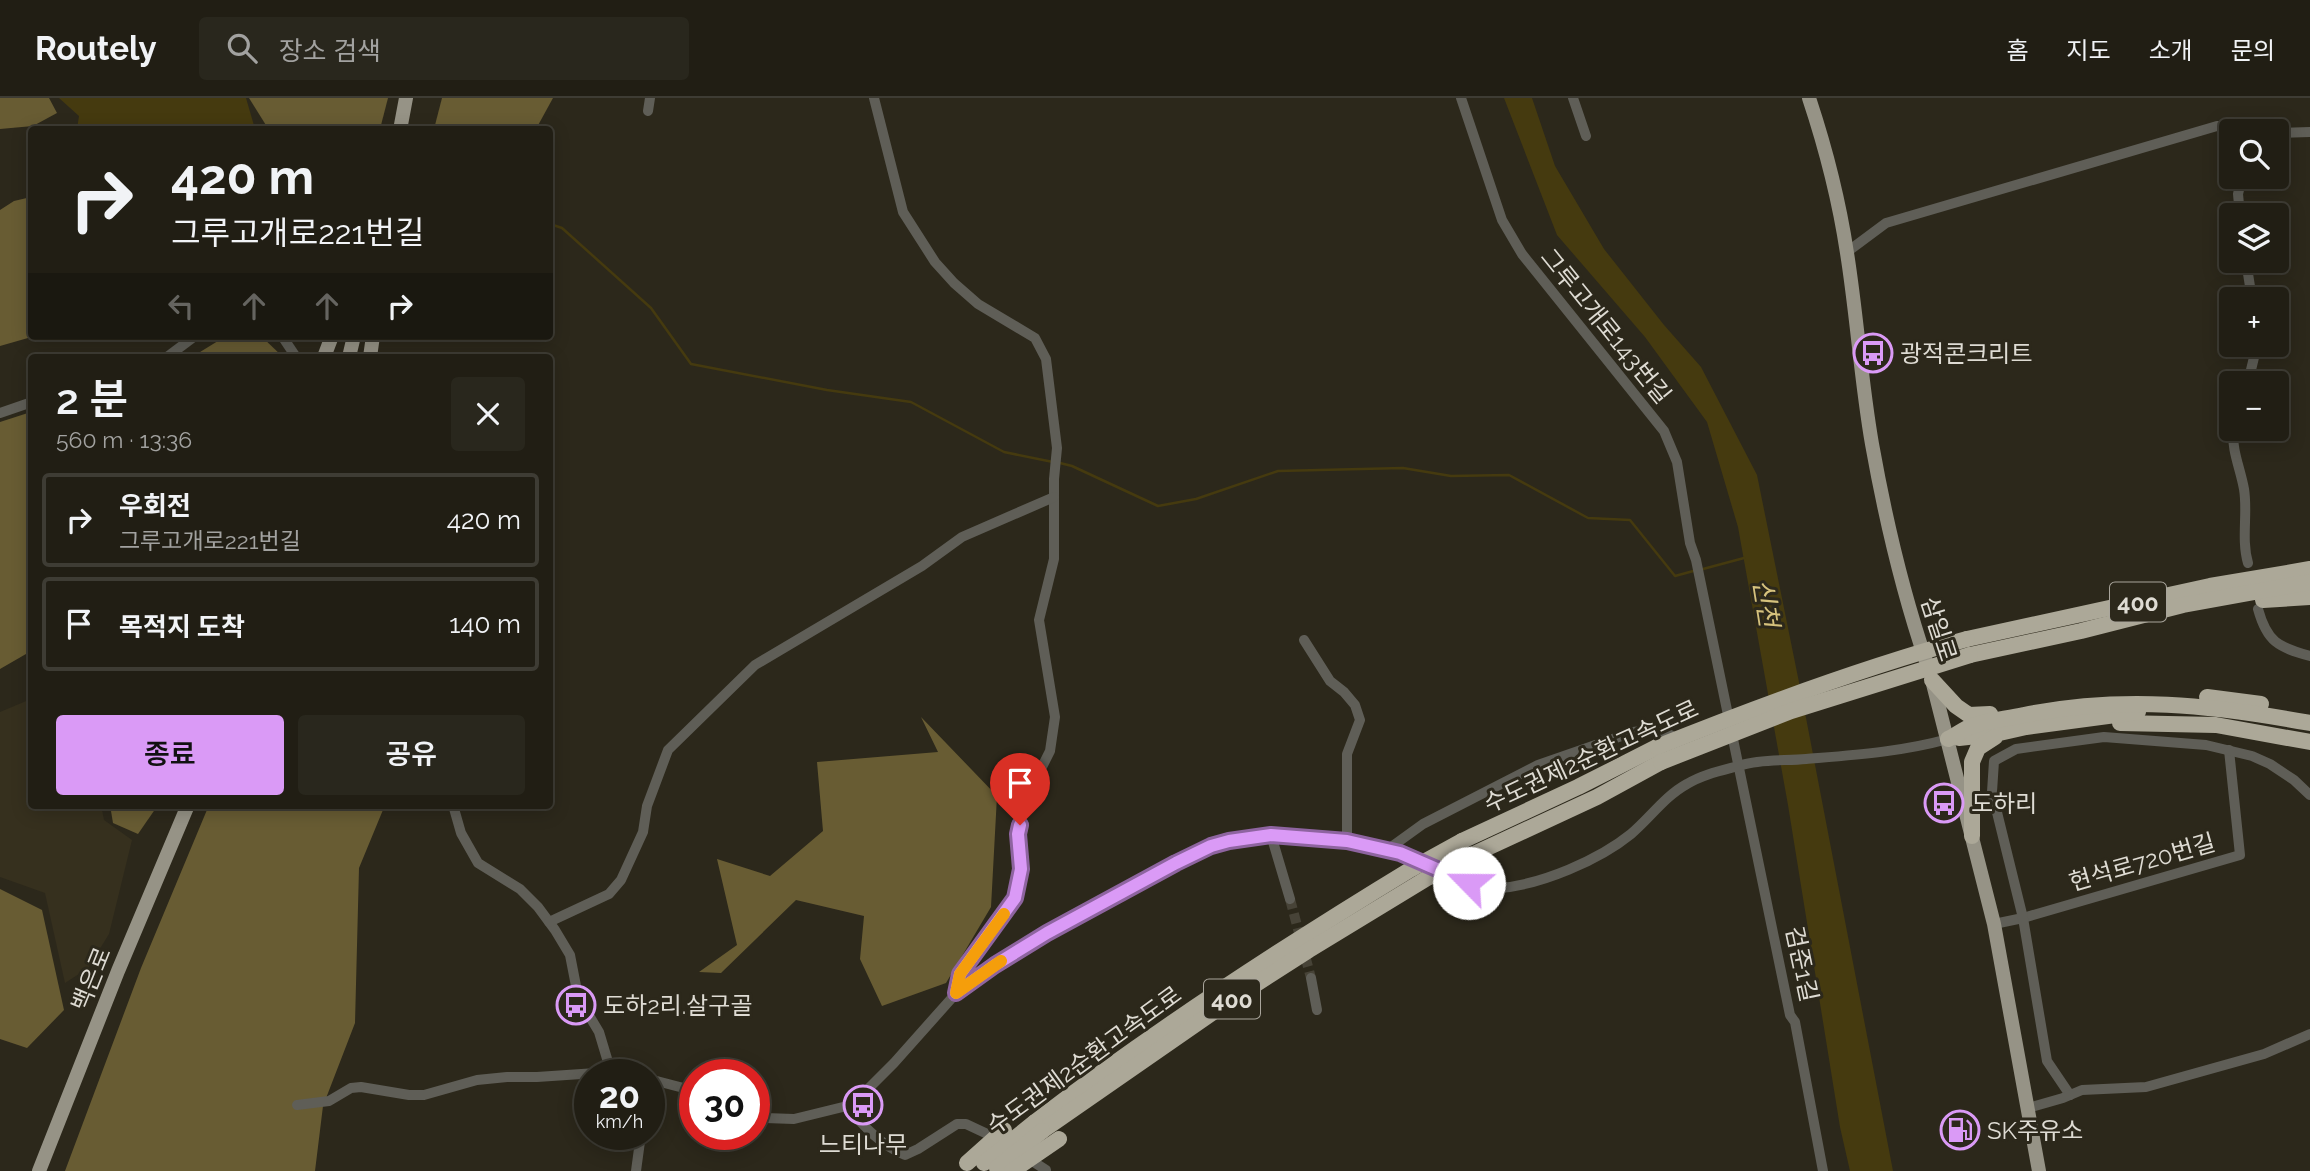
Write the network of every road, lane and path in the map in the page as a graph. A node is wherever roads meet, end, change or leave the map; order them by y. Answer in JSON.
{"nodes":[{"id":1,"x":406,"y":98,"type":"edge"},
{"id":2,"x":650,"y":98,"type":"edge"},
{"id":3,"x":874,"y":98,"type":"edge"},
{"id":4,"x":1461,"y":98,"type":"edge"},
{"id":5,"x":1573,"y":98,"type":"edge"},
{"id":6,"x":1810,"y":98,"type":"edge"},
{"id":7,"x":648,"y":111,"type":"dead end"},
{"id":8,"x":401,"y":126,"type":"edge"},
{"id":9,"x":2219,"y":126,"type":"edge"},
{"id":10,"x":2310,"y":132,"type":"edge"},
{"id":11,"x":2289,"y":133,"type":"edge"},
{"id":12,"x":1586,"y":136,"type":"dead end"},
{"id":13,"x":1847,"y":252,"type":"junction"},
{"id":14,"x":190,"y":340,"type":"edge"},
{"id":15,"x":171,"y":354,"type":"edge"},
{"id":16,"x":28,"y":403,"type":"edge"},
{"id":17,"x":0,"y":413,"type":"edge"},
{"id":18,"x":2232,"y":441,"type":"edge"},
{"id":19,"x":1054,"y":497,"type":"junction"},
{"id":20,"x":2248,"y":563,"type":"dead end"},
{"id":21,"x":2310,"y":569,"type":"edge"},
{"id":22,"x":2310,"y":582,"type":"edge"},
{"id":23,"x":1700,"y":585,"type":"joint"},
{"id":24,"x":2310,"y":597,"type":"edge"},
{"id":25,"x":2258,"y":609,"type":"dead end"},
{"id":26,"x":2081,"y":631,"type":"junction"},
{"id":27,"x":1304,"y":640,"type":"dead end"},
{"id":28,"x":1968,"y":647,"type":"junction"},
{"id":29,"x":2310,"y":656,"type":"edge"},
{"id":30,"x":1932,"y":680,"type":"junction"},
{"id":31,"x":2118,"y":703,"type":"junction"},
{"id":32,"x":2310,"y":713,"type":"edge"},
{"id":33,"x":2053,"y":717,"type":"junction"},
{"id":34,"x":2310,"y":723,"type":"edge"},
{"id":35,"x":2026,"y":727,"type":"junction"},
{"id":36,"x":2310,"y":733,"type":"edge"},
{"id":37,"x":1672,"y":736,"type":"dead end"},
{"id":38,"x":1948,"y":739,"type":"junction"},
{"id":39,"x":2310,"y":742,"type":"edge"},
{"id":40,"x":2229,"y":750,"type":"junction"},
{"id":41,"x":1659,"y":755,"type":"junction"},
{"id":42,"x":1741,"y":765,"type":"junction"},
{"id":43,"x":2310,"y":795,"type":"edge"},
{"id":44,"x":186,"y":809,"type":"edge"},
{"id":45,"x":454,"y":809,"type":"edge"},
{"id":46,"x":1271,"y":835,"type":"junction"},
{"id":47,"x":1972,"y":836,"type":"junction"},
{"id":48,"x":1347,"y":841,"type":"junction"},
{"id":49,"x":1387,"y":850,"type":"junction"},
{"id":50,"x":1290,"y":900,"type":"tunnel mouth"},
{"id":51,"x":1354,"y":904,"type":"junction"},
{"id":52,"x":2023,"y":918,"type":"junction"},
{"id":53,"x":549,"y":922,"type":"junction"},
{"id":54,"x":1994,"y":924,"type":"junction"},
{"id":55,"x":1309,"y":950,"type":"junction"},
{"id":56,"x":1311,"y":978,"type":"tunnel mouth"},
{"id":57,"x":1214,"y":981,"type":"dead end"},
{"id":58,"x":956,"y":993,"type":"junction"},
{"id":59,"x":1317,"y":1010,"type":"dead end"},
{"id":60,"x":1195,"y":1031,"type":"dead end"},
{"id":61,"x":2310,"y":1034,"type":"edge"},
{"id":62,"x":607,"y":1059,"type":"edge"},
{"id":63,"x":574,"y":1074,"type":"edge"},
{"id":64,"x":2070,"y":1095,"type":"junction"},
{"id":65,"x":297,"y":1105,"type":"dead end"},
{"id":66,"x":847,"y":1106,"type":"junction"},
{"id":67,"x":2028,"y":1108,"type":"junction"},
{"id":68,"x":770,"y":1118,"type":"edge"},
{"id":69,"x":1038,"y":1126,"type":"junction"},
{"id":70,"x":1004,"y":1130,"type":"dead end"},
{"id":71,"x":1059,"y":1139,"type":"dead end"},
{"id":72,"x":639,"y":1150,"type":"edge"},
{"id":73,"x":984,"y":1168,"type":"edge"},
{"id":74,"x":1046,"y":1170,"type":"edge"},
{"id":75,"x":39,"y":1171,"type":"edge"},
{"id":76,"x":636,"y":1171,"type":"edge"},
{"id":77,"x":1823,"y":1171,"type":"edge"},
{"id":78,"x":2039,"y":1171,"type":"edge"}],
"edges":[{"from":1,"to":8,"type":"main road"},
{"from":2,"to":7,"type":"street"},
{"from":3,"to":19,"type":"street"},
{"from":4,"to":23,"type":"street","name":"그루고개로143번길"},
{"from":5,"to":12,"type":"street"},
{"from":6,"to":13,"type":"main road","name":"삼일로"},
{"from":9,"to":13,"type":"street"},
{"from":10,"to":11,"type":"street"},
{"from":13,"to":30,"type":"main road","name":"삼일로"},
{"from":14,"to":15,"type":"street"},
{"from":16,"to":17,"type":"street"},
{"from":18,"to":20,"type":"street"},
{"from":19,"to":53,"type":"street"},
{"from":19,"to":58,"type":"street"},
{"from":21,"to":28,"type":"highway","name":"수도권제2순환고속도로","number":"400"},
{"from":22,"to":26,"type":"highway","name":"수도권제2순환고속도로","number":"400"},
{"from":23,"to":42,"type":"street","name":"검준1길"},
{"from":24,"to":26,"type":"highway"},
{"from":25,"to":29,"type":"street"},
{"from":26,"to":28,"type":"highway","name":"수도권제2순환고속도로","number":"400"},
{"from":27,"to":48,"type":"street"},
{"from":28,"to":41,"type":"highway","name":"수도권제2순환고속도로","number":"400","bridge":true},
{"from":30,"to":33,"type":"highway"},
{"from":30,"to":38,"type":"main road","name":"삼일로"},
{"from":31,"to":32,"type":"highway"},
{"from":31,"to":33,"type":"highway"},
{"from":31,"to":34,"type":"highway"},
{"from":33,"to":35,"type":"highway"},
{"from":33,"to":36,"type":"highway"},
{"from":33,"to":38,"type":"highway"},
{"from":33,"to":39,"type":"highway"},
{"from":35,"to":38,"type":"highway"},
{"from":35,"to":47,"type":"highway"},
{"from":37,"to":49,"type":"street"},
{"from":38,"to":42,"type":"street"},
{"from":38,"to":47,"type":"main road","name":"삼일로"},
{"from":40,"to":43,"type":"street"},
{"from":40,"to":52,"type":"street","name":"현석로720번길"},
{"from":40,"to":52,"type":"street"},
{"from":41,"to":51,"type":"highway","name":"수도권제2순환고속도로","number":"400","bridge":true},
{"from":41,"to":55,"type":"highway","name":"수도권제2순환고속도로","number":"400","bridge":true},
{"from":42,"to":49,"type":"street"},
{"from":42,"to":77,"type":"street","name":"검준1길"},
{"from":44,"to":75,"type":"main road","name":"백은로"},
{"from":45,"to":53,"type":"street"},
{"from":46,"to":48,"type":"street"},
{"from":46,"to":50,"type":"street"},
{"from":46,"to":58,"type":"street"},
{"from":47,"to":54,"type":"main road","name":"삼일로"},
{"from":48,"to":49,"type":"street"},
{"from":51,"to":57,"type":"highway"},
{"from":51,"to":69,"type":"highway","name":"수도권제2순환고속도로","number":"400"},
{"from":52,"to":54,"type":"street","name":"현석로720번길"},
{"from":52,"to":64,"type":"street"},
{"from":53,"to":62,"type":"street"},
{"from":54,"to":67,"type":"main road","name":"삼일로"},
{"from":55,"to":60,"type":"highway"},
{"from":55,"to":69,"type":"highway","name":"수도권제2순환고속도로","number":"400"},
{"from":56,"to":59,"type":"street"},
{"from":58,"to":66,"type":"street"},
{"from":61,"to":64,"type":"street"},
{"from":63,"to":65,"type":"street"},
{"from":64,"to":67,"type":"street"},
{"from":66,"to":68,"type":"street"},
{"from":66,"to":74,"type":"street"},
{"from":67,"to":78,"type":"main road","name":"삼일로"},
{"from":69,"to":73,"type":"highway","name":"수도권제2순환고속도로","number":"400","bridge":true},
{"from":70,"to":73,"type":"highway","bridge":true},
{"from":71,"to":73,"type":"highway","bridge":true},
{"from":72,"to":76,"type":"street"}]}
